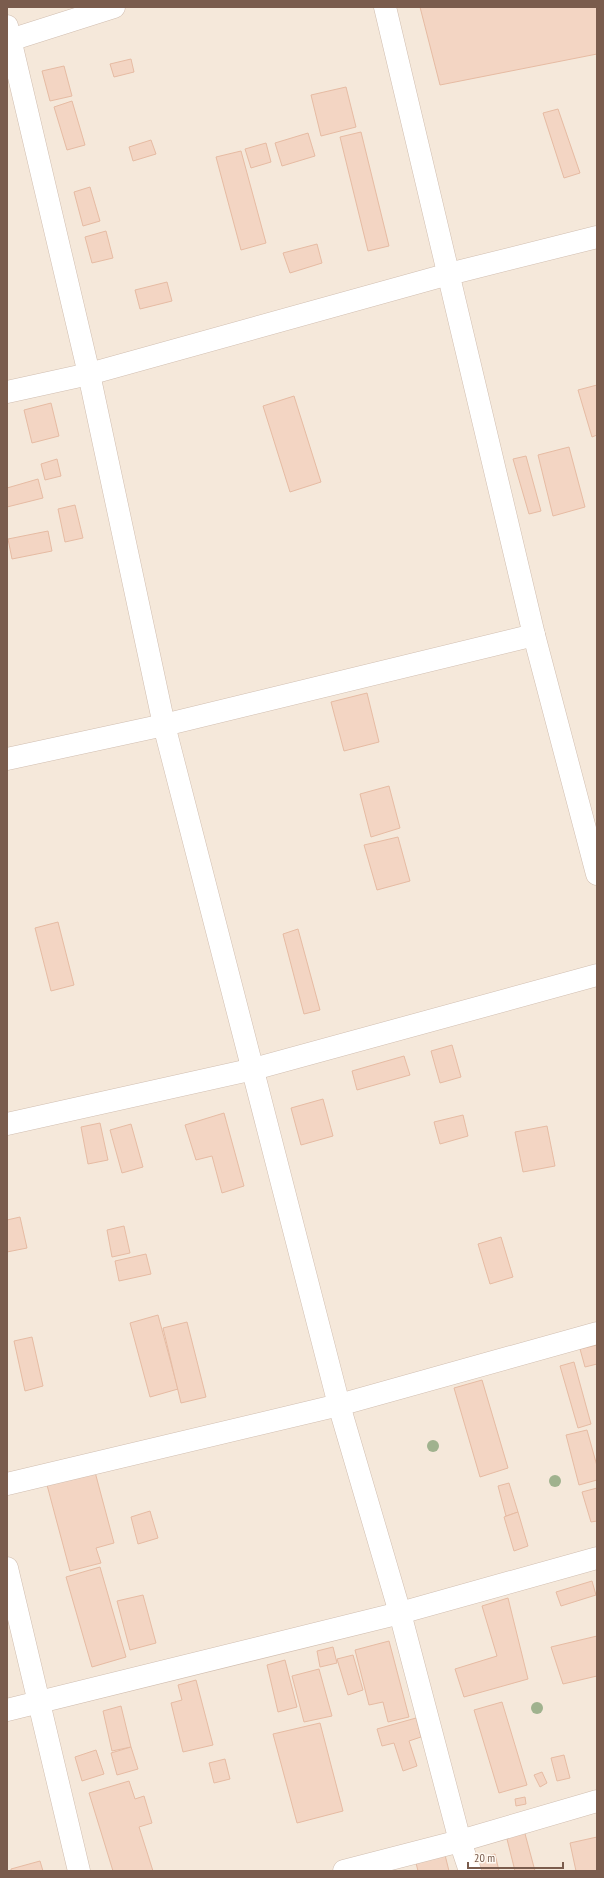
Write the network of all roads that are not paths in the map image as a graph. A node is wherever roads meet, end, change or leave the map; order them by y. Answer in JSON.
{"nodes":[{"id":1,"x":114,"y":7,"type":"edge"},
{"id":2,"x":385,"y":7,"type":"edge"},
{"id":3,"x":8,"y":36,"type":"edge"},
{"id":4,"x":597,"y":237,"type":"edge"},
{"id":5,"x":449,"y":274,"type":"junction"},
{"id":6,"x":89,"y":374,"type":"junction"},
{"id":7,"x":7,"y":392,"type":"edge"},
{"id":8,"x":534,"y":635,"type":"junction"},
{"id":9,"x":164,"y":725,"type":"junction"},
{"id":10,"x":7,"y":759,"type":"edge"},
{"id":11,"x":597,"y":874,"type":"edge"},
{"id":12,"x":597,"y":976,"type":"edge"},
{"id":13,"x":254,"y":1069,"type":"junction"},
{"id":14,"x":7,"y":1124,"type":"edge"},
{"id":15,"x":597,"y":1333,"type":"edge"},
{"id":16,"x":339,"y":1405,"type":"junction"},
{"id":17,"x":7,"y":1484,"type":"edge"},
{"id":18,"x":597,"y":1558,"type":"edge"},
{"id":19,"x":7,"y":1568,"type":"edge"},
{"id":20,"x":400,"y":1613,"type":"junction"},
{"id":21,"x":38,"y":1703,"type":"junction"},
{"id":22,"x":7,"y":1710,"type":"edge"},
{"id":23,"x":597,"y":1801,"type":"edge"},
{"id":24,"x":460,"y":1841,"type":"junction"},
{"id":25,"x":79,"y":1871,"type":"edge"},
{"id":26,"x":344,"y":1871,"type":"edge"},
{"id":27,"x":470,"y":1871,"type":"edge"}],
"edges":[{"from":1,"to":3,"type":"street"},
{"from":2,"to":5,"type":"street"},
{"from":3,"to":6,"type":"street"},
{"from":4,"to":5,"type":"street"},
{"from":5,"to":6,"type":"street"},
{"from":5,"to":8,"type":"street"},
{"from":6,"to":7,"type":"street"},
{"from":6,"to":9,"type":"street"},
{"from":8,"to":9,"type":"street"},
{"from":8,"to":11,"type":"street"},
{"from":9,"to":10,"type":"street"},
{"from":9,"to":13,"type":"street"},
{"from":12,"to":13,"type":"street"},
{"from":13,"to":14,"type":"street"},
{"from":13,"to":16,"type":"street"},
{"from":15,"to":16,"type":"street"},
{"from":16,"to":17,"type":"street"},
{"from":16,"to":20,"type":"street"},
{"from":18,"to":20,"type":"street"},
{"from":19,"to":21,"type":"street"},
{"from":20,"to":21,"type":"street"},
{"from":20,"to":24,"type":"street"},
{"from":21,"to":22,"type":"street"},
{"from":21,"to":25,"type":"street"},
{"from":23,"to":24,"type":"street"},
{"from":24,"to":26,"type":"street"},
{"from":24,"to":27,"type":"street"}]}
